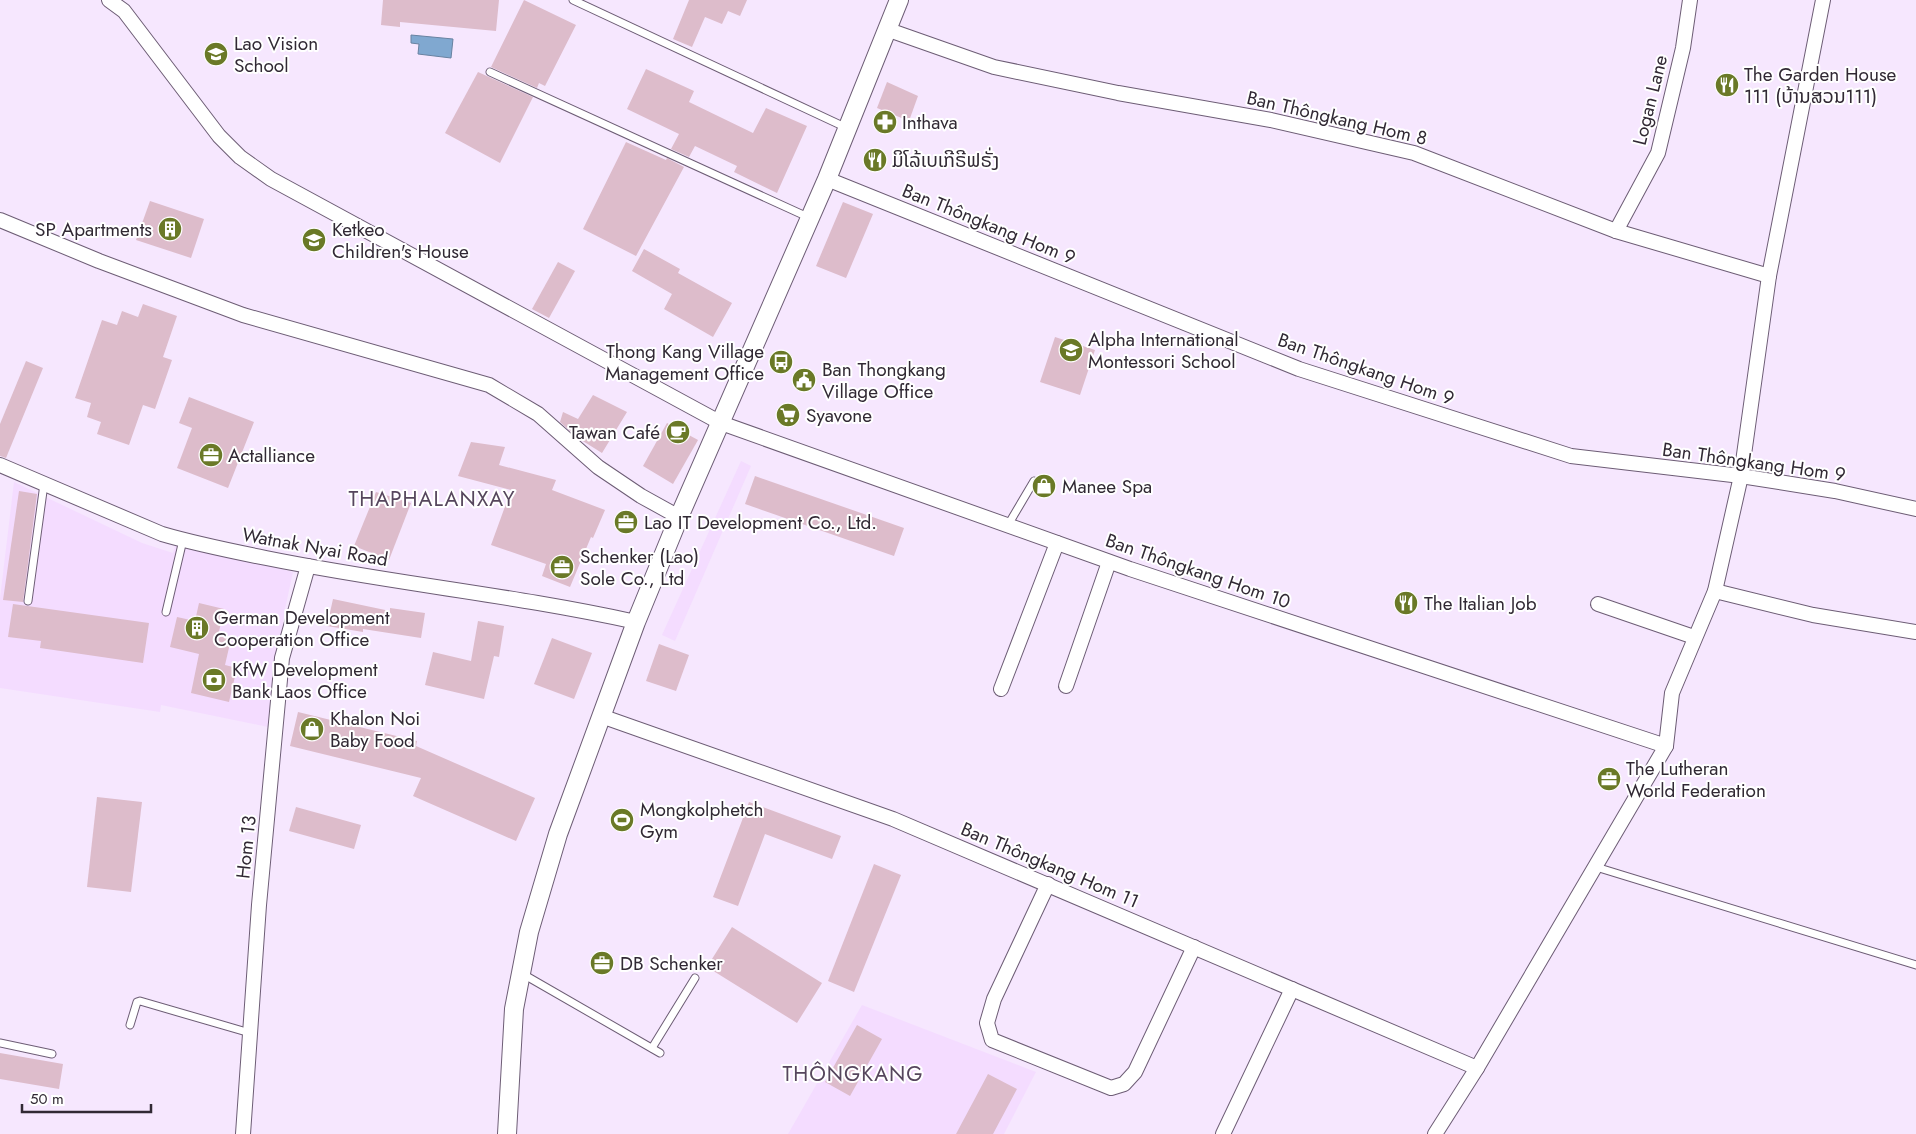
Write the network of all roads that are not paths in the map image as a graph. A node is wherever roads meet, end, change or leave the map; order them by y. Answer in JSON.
{"nodes":[{"id":1,"x":109,"y":0,"type":"edge"},
{"id":2,"x":574,"y":0,"type":"edge"},
{"id":3,"x":899,"y":0,"type":"edge"},
{"id":4,"x":1690,"y":0,"type":"edge"},
{"id":5,"x":1822,"y":0,"type":"edge"},
{"id":6,"x":886,"y":29,"type":"junction"},
{"id":7,"x":490,"y":72,"type":"dead end"},
{"id":8,"x":848,"y":128,"type":"junction"},
{"id":9,"x":827,"y":179,"type":"junction"},
{"id":10,"x":810,"y":218,"type":"junction"},
{"id":11,"x":0,"y":220,"type":"edge"},
{"id":12,"x":1616,"y":231,"type":"junction"},
{"id":13,"x":1769,"y":276,"type":"junction"},
{"id":14,"x":721,"y":423,"type":"junction"},
{"id":15,"x":0,"y":465,"type":"edge"},
{"id":16,"x":1741,"y":476,"type":"junction"},
{"id":17,"x":1034,"y":481,"type":"dead end"},
{"id":18,"x":44,"y":484,"type":"junction"},
{"id":19,"x":1916,"y":508,"type":"edge"},
{"id":20,"x":679,"y":517,"type":"junction"},
{"id":21,"x":1008,"y":526,"type":"junction"},
{"id":22,"x":183,"y":540,"type":"junction"},
{"id":23,"x":1056,"y":543,"type":"junction"},
{"id":24,"x":1109,"y":562,"type":"junction"},
{"id":25,"x":308,"y":566,"type":"junction"},
{"id":26,"x":1715,"y":591,"type":"junction"},
{"id":27,"x":28,"y":601,"type":"dead end"},
{"id":28,"x":1598,"y":604,"type":"dead end"},
{"id":29,"x":166,"y":612,"type":"dead end"},
{"id":30,"x":636,"y":622,"type":"junction"},
{"id":31,"x":1916,"y":632,"type":"edge"},
{"id":32,"x":1694,"y":637,"type":"junction"},
{"id":33,"x":1066,"y":686,"type":"dead end"},
{"id":34,"x":1001,"y":689,"type":"dead end"},
{"id":35,"x":601,"y":716,"type":"junction"},
{"id":36,"x":1666,"y":746,"type":"junction"},
{"id":37,"x":1596,"y":867,"type":"junction"},
{"id":38,"x":1048,"y":884,"type":"junction"},
{"id":39,"x":1194,"y":947,"type":"junction"},
{"id":40,"x":1916,"y":965,"type":"edge"},
{"id":41,"x":521,"y":973,"type":"junction"},
{"id":42,"x":695,"y":978,"type":"dead end"},
{"id":43,"x":1292,"y":989,"type":"junction"},
{"id":44,"x":130,"y":1025,"type":"dead end"},
{"id":45,"x":250,"y":1033,"type":"junction"},
{"id":46,"x":0,"y":1043,"type":"edge"},
{"id":47,"x":652,"y":1048,"type":"junction"},
{"id":48,"x":660,"y":1053,"type":"dead end"},
{"id":49,"x":52,"y":1054,"type":"dead end"},
{"id":50,"x":1478,"y":1068,"type":"junction"},
{"id":51,"x":243,"y":1134,"type":"edge"},
{"id":52,"x":507,"y":1134,"type":"edge"},
{"id":53,"x":1223,"y":1134,"type":"edge"},
{"id":54,"x":1435,"y":1134,"type":"edge"}],
"edges":[{"from":1,"to":14,"type":"street","name":"Ban Thôngkang Hom 10"},
{"from":2,"to":8,"type":"lane"},
{"from":3,"to":6,"type":"street"},
{"from":4,"to":12,"type":"street","name":"Logan Lane"},
{"from":5,"to":13,"type":"street"},
{"from":6,"to":8,"type":"street"},
{"from":6,"to":12,"type":"street","name":"Ban Thôngkang Hom 8"},
{"from":7,"to":10,"type":"lane"},
{"from":8,"to":9,"type":"street"},
{"from":9,"to":10,"type":"street"},
{"from":9,"to":16,"type":"street","name":"Ban Thôngkang Hom 9"},
{"from":10,"to":14,"type":"street"},
{"from":11,"to":20,"type":"street"},
{"from":12,"to":13,"type":"street","name":"Ban Thôngkang Hom 8"},
{"from":13,"to":16,"type":"street"},
{"from":14,"to":20,"type":"street"},
{"from":14,"to":21,"type":"street","name":"Ban Thôngkang Hom 10"},
{"from":15,"to":18,"type":"street","name":"Watnak Nyai Road"},
{"from":16,"to":19,"type":"street","name":"Ban Thôngkang Hom 9"},
{"from":16,"to":26,"type":"street"},
{"from":17,"to":21,"type":"lane"},
{"from":18,"to":22,"type":"street","name":"Watnak Nyai Road"},
{"from":18,"to":27,"type":"lane"},
{"from":20,"to":30,"type":"street"},
{"from":21,"to":23,"type":"street","name":"Ban Thôngkang Hom 10"},
{"from":22,"to":25,"type":"street","name":"Watnak Nyai Road"},
{"from":22,"to":29,"type":"lane"},
{"from":23,"to":24,"type":"street","name":"Ban Thôngkang Hom 10"},
{"from":23,"to":34,"type":"street"},
{"from":24,"to":33,"type":"street"},
{"from":24,"to":36,"type":"street","name":"Ban Thôngkang Hom 10"},
{"from":25,"to":30,"type":"street","name":"Watnak Nyai Road"},
{"from":25,"to":45,"type":"street","name":"Hom 13"},
{"from":26,"to":31,"type":"street"},
{"from":26,"to":32,"type":"street"},
{"from":28,"to":32,"type":"street"},
{"from":30,"to":35,"type":"street"},
{"from":32,"to":36,"type":"street"},
{"from":35,"to":38,"type":"street","name":"Ban Thôngkang Hom 11"},
{"from":35,"to":41,"type":"street"},
{"from":36,"to":37,"type":"street"},
{"from":37,"to":40,"type":"lane"},
{"from":37,"to":50,"type":"street"},
{"from":38,"to":39,"type":"street","name":"Ban Thôngkang Hom 11"},
{"from":38,"to":39,"type":"street"},
{"from":39,"to":43,"type":"street","name":"Ban Thôngkang Hom 11"},
{"from":41,"to":47,"type":"lane"},
{"from":41,"to":52,"type":"street"},
{"from":42,"to":47,"type":"lane"},
{"from":43,"to":50,"type":"street","name":"Ban Thôngkang Hom 11"},
{"from":43,"to":53,"type":"street"},
{"from":44,"to":45,"type":"lane"},
{"from":45,"to":51,"type":"street","name":"Hom 13"},
{"from":46,"to":49,"type":"lane"},
{"from":47,"to":48,"type":"lane"},
{"from":50,"to":54,"type":"street"}]}
